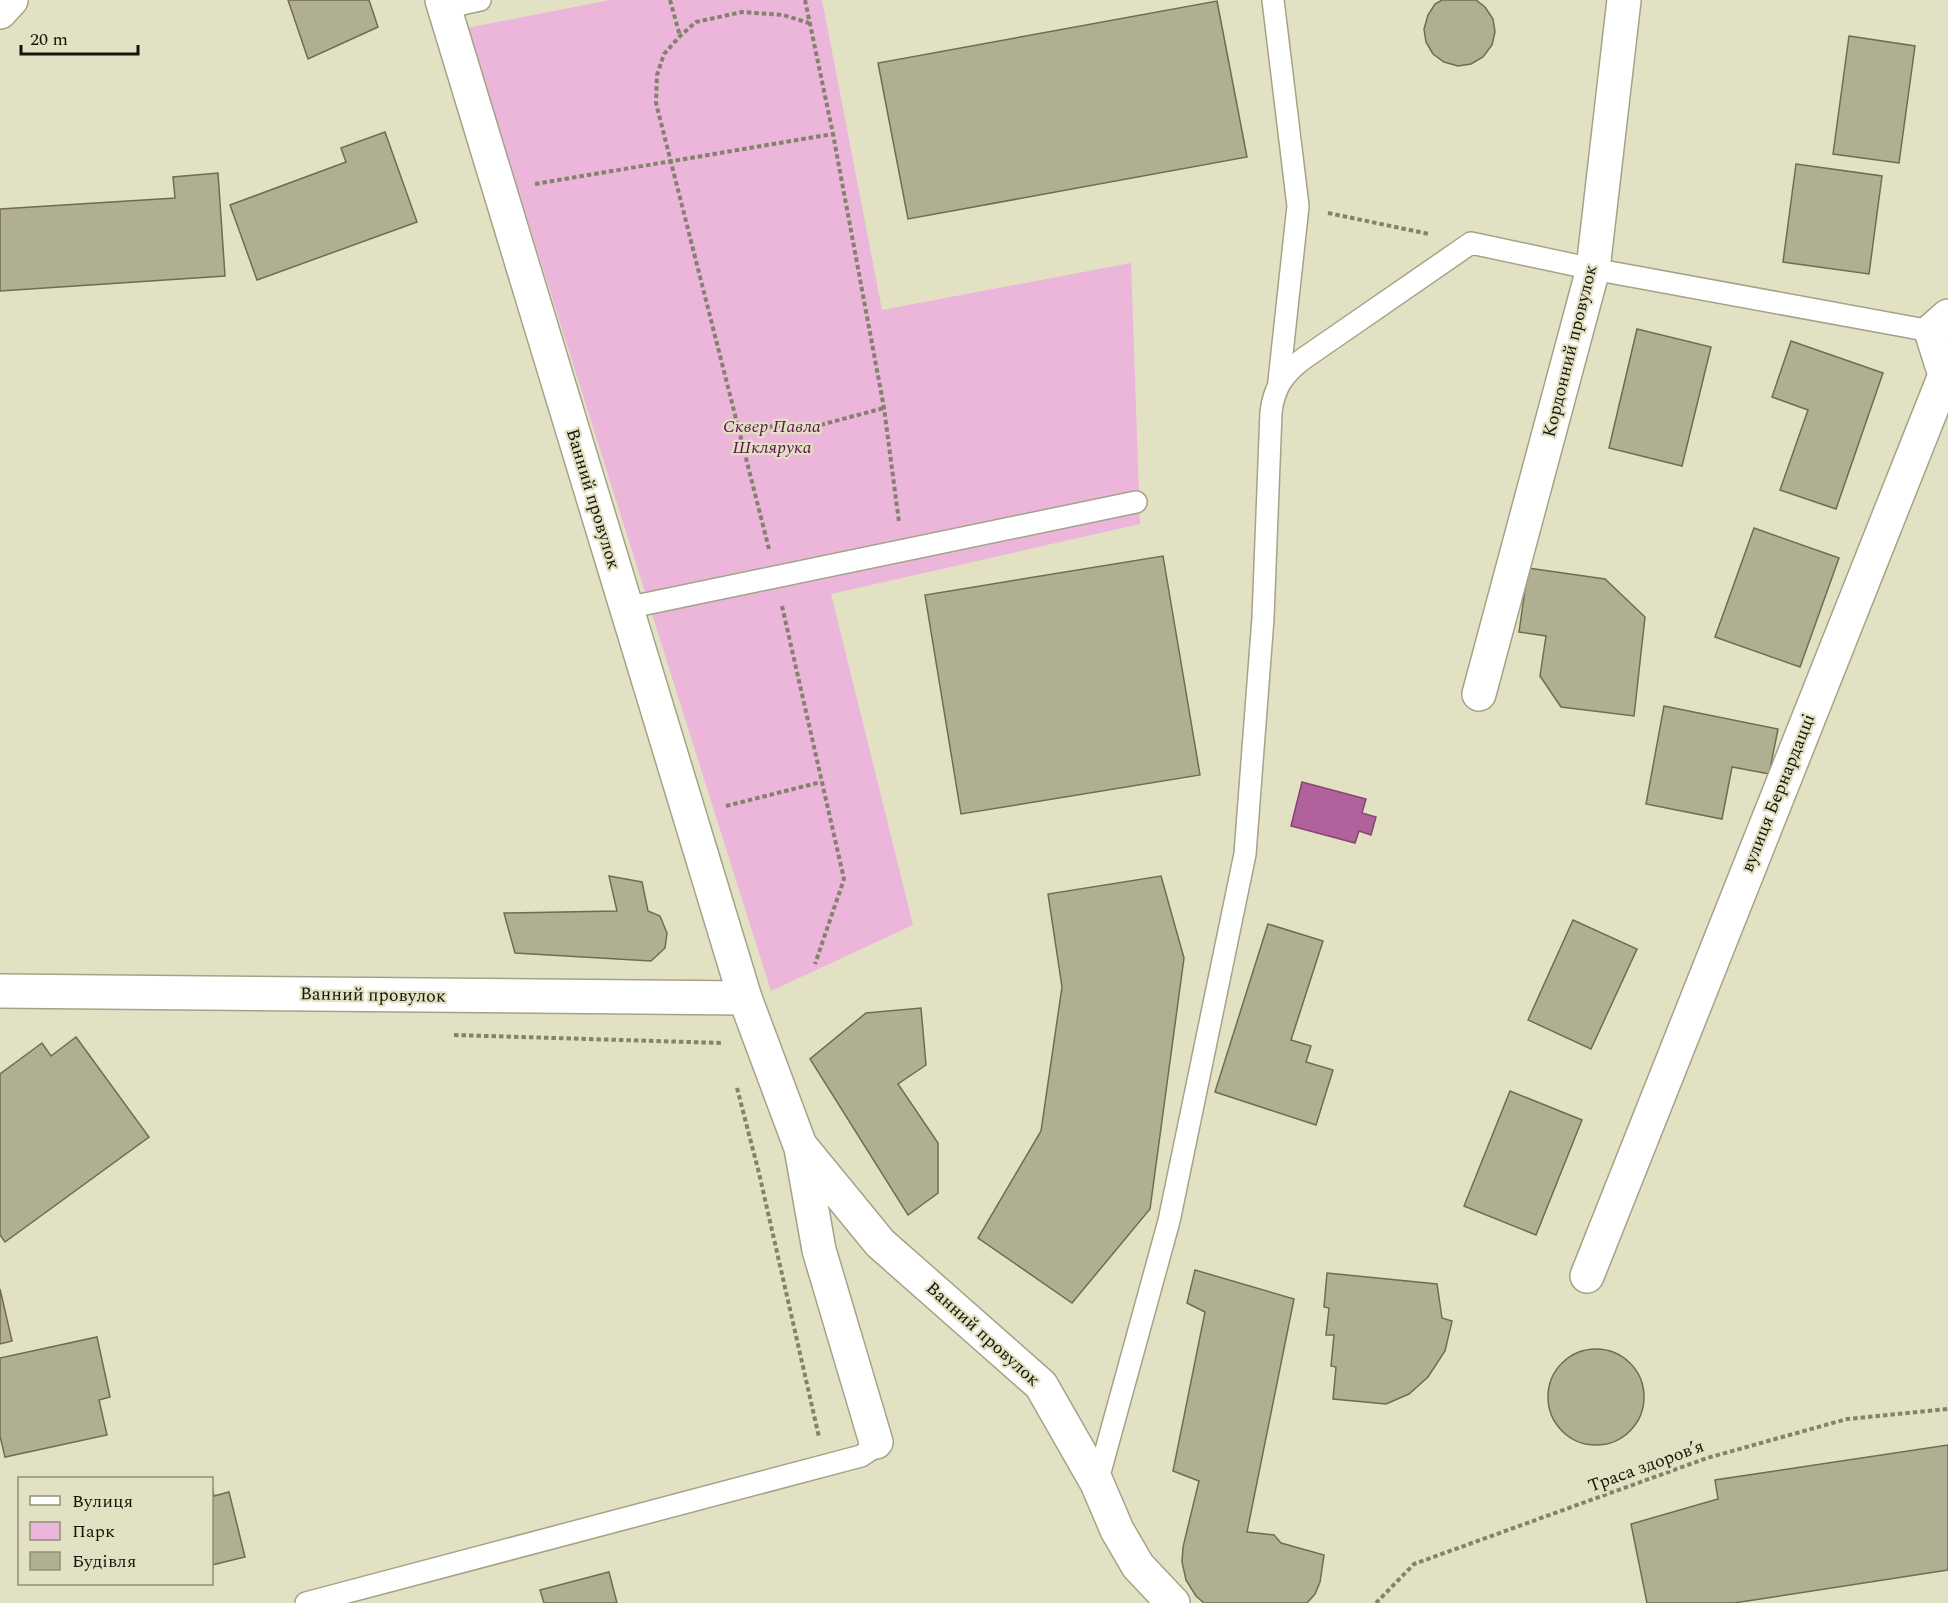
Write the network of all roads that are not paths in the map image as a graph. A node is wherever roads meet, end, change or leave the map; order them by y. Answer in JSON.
{"nodes":[{"id":1,"x":11,"y":0,"type":"edge"},
{"id":2,"x":480,"y":0,"type":"edge"},
{"id":3,"x":1273,"y":0,"type":"edge"},
{"id":4,"x":1624,"y":0,"type":"edge"},
{"id":5,"x":443,"y":4,"type":"edge"},
{"id":6,"x":0,"y":12,"type":"edge"},
{"id":7,"x":1593,"y":269,"type":"junction"},
{"id":8,"x":1939,"y":323,"type":"edge"},
{"id":9,"x":1279,"y":381,"type":"junction"},
{"id":10,"x":1136,"y":502,"type":"dead end"},
{"id":11,"x":626,"y":608,"type":"junction"},
{"id":12,"x":1479,"y":694,"type":"dead end"},
{"id":13,"x":0,"y":991,"type":"edge"},
{"id":14,"x":745,"y":999,"type":"junction"},
{"id":15,"x":801,"y":1148,"type":"junction"},
{"id":16,"x":1587,"y":1276,"type":"dead end"},
{"id":17,"x":876,"y":1442,"type":"joint"},
{"id":18,"x":1097,"y":1483,"type":"junction"},
{"id":19,"x":306,"y":1603,"type":"edge"},
{"id":20,"x":1173,"y":1603,"type":"edge"}],
"edges":[{"from":1,"to":6,"type":"street"},
{"from":2,"to":5,"type":"lane"},
{"from":3,"to":9,"type":"lane"},
{"from":4,"to":7,"type":"street","name":"Кордонний провулок"},
{"from":5,"to":11,"type":"street","name":"Ванний провулок"},
{"from":7,"to":8,"type":"lane"},
{"from":7,"to":9,"type":"lane"},
{"from":7,"to":12,"type":"street","name":"Кордонний провулок"},
{"from":8,"to":16,"type":"street","name":"вулиця Бернардацці"},
{"from":9,"to":18,"type":"lane"},
{"from":10,"to":11,"type":"lane"},
{"from":11,"to":14,"type":"street","name":"Ванний провулок"},
{"from":13,"to":14,"type":"street","name":"Ванний провулок"},
{"from":14,"to":15,"type":"street","name":"Ванний провулок"},
{"from":15,"to":17,"type":"street","name":"Ванний провулок"},
{"from":15,"to":18,"type":"street","name":"Ванний провулок"},
{"from":17,"to":19,"type":"lane"},
{"from":18,"to":20,"type":"street","name":"Ванний провулок"}]}
